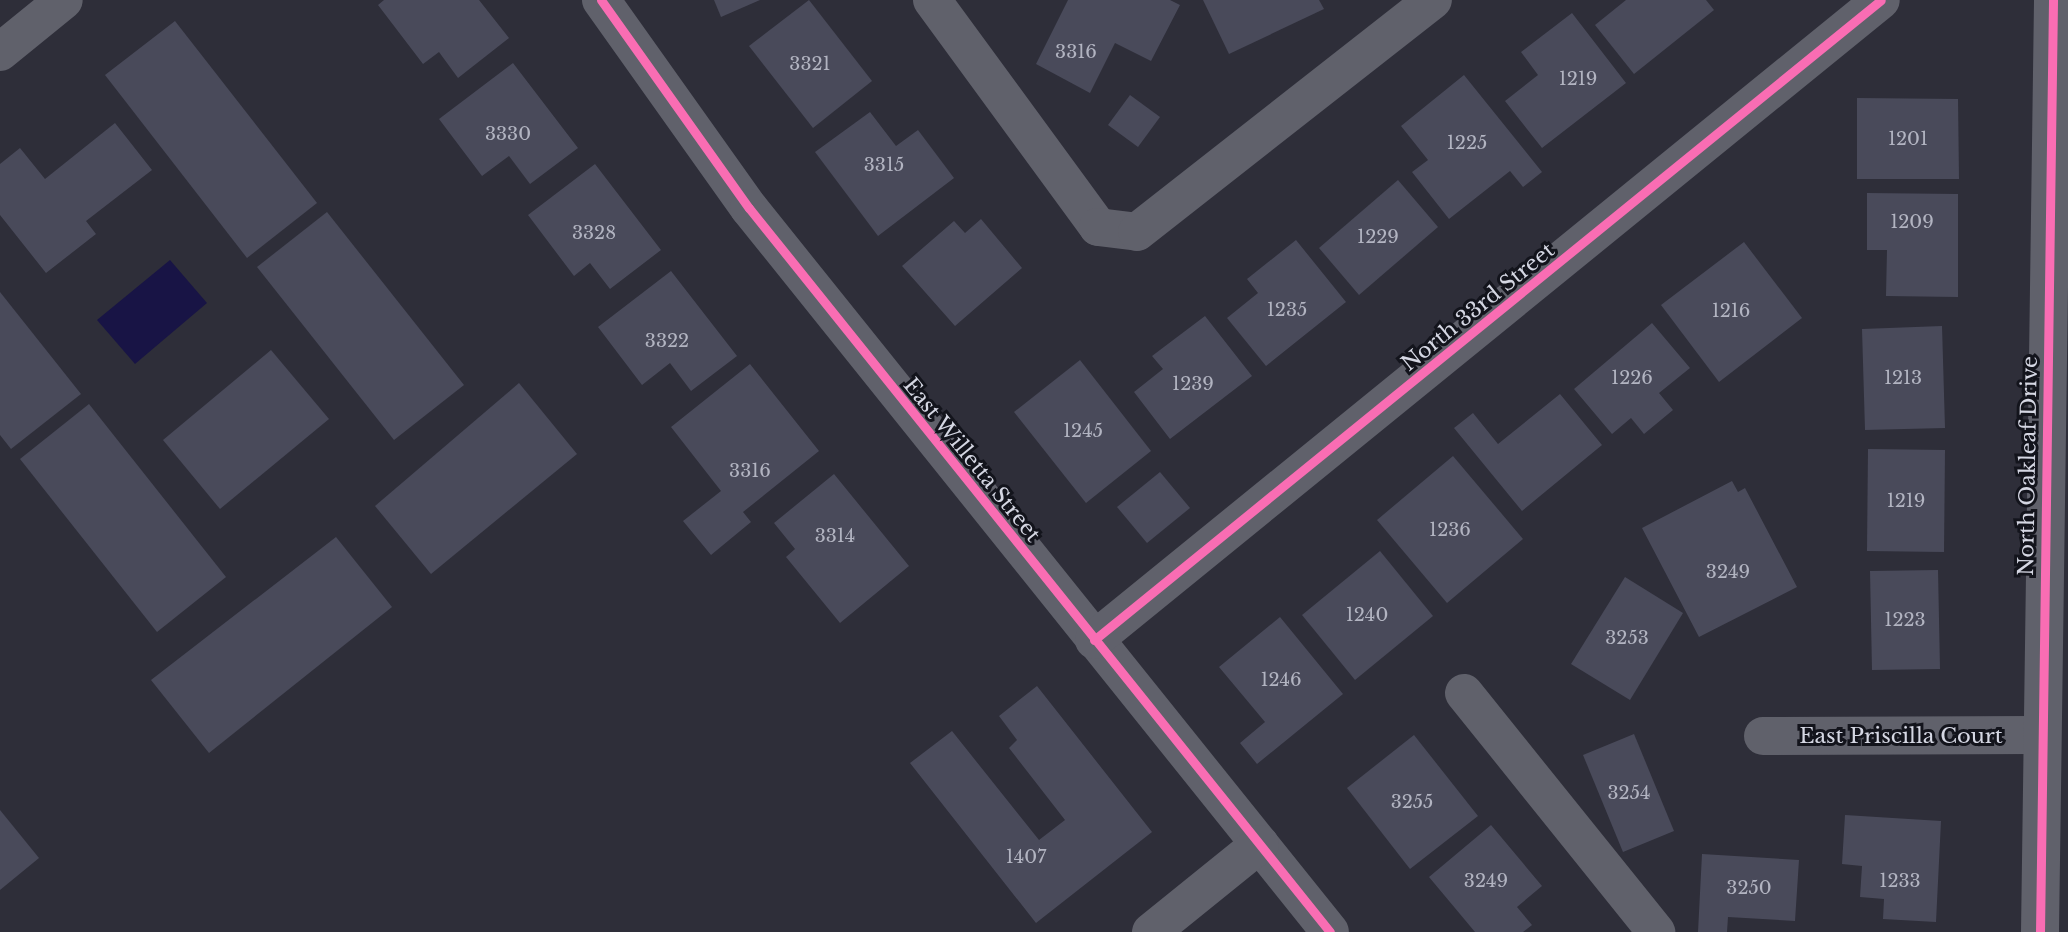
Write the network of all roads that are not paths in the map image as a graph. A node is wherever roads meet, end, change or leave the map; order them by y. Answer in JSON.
{"nodes":[{"id":1,"x":64,"y":0,"type":"edge"},
{"id":2,"x":601,"y":0,"type":"edge"},
{"id":3,"x":932,"y":0,"type":"edge"},
{"id":4,"x":1433,"y":0,"type":"edge"},
{"id":5,"x":1881,"y":0,"type":"edge"},
{"id":6,"x":2053,"y":0,"type":"edge"},
{"id":7,"x":0,"y":52,"type":"edge"},
{"id":8,"x":1094,"y":640,"type":"junction"},
{"id":9,"x":1464,"y":693,"type":"dead end"},
{"id":10,"x":2040,"y":735,"type":"junction"},
{"id":11,"x":1763,"y":736,"type":"dead end"},
{"id":12,"x":1260,"y":844,"type":"junction"},
{"id":13,"x":1151,"y":932,"type":"edge"},
{"id":14,"x":1330,"y":932,"type":"edge"},
{"id":15,"x":1656,"y":932,"type":"edge"},
{"id":16,"x":2040,"y":932,"type":"edge"}],
"edges":[{"from":1,"to":7,"type":"street"},
{"from":2,"to":8,"type":"street","name":"East Willetta Street"},
{"from":3,"to":4,"type":"street"},
{"from":5,"to":8,"type":"street","name":"North 33rd Street"},
{"from":6,"to":10,"type":"street","name":"North Oakleaf Drive"},
{"from":8,"to":12,"type":"street","name":"East Willetta Street"},
{"from":9,"to":15,"type":"street"},
{"from":10,"to":11,"type":"street","name":"East Priscilla Court"},
{"from":10,"to":16,"type":"street","name":"North Oakleaf Drive"},
{"from":12,"to":13,"type":"street"},
{"from":12,"to":14,"type":"street","name":"East Willetta Street"}]}
